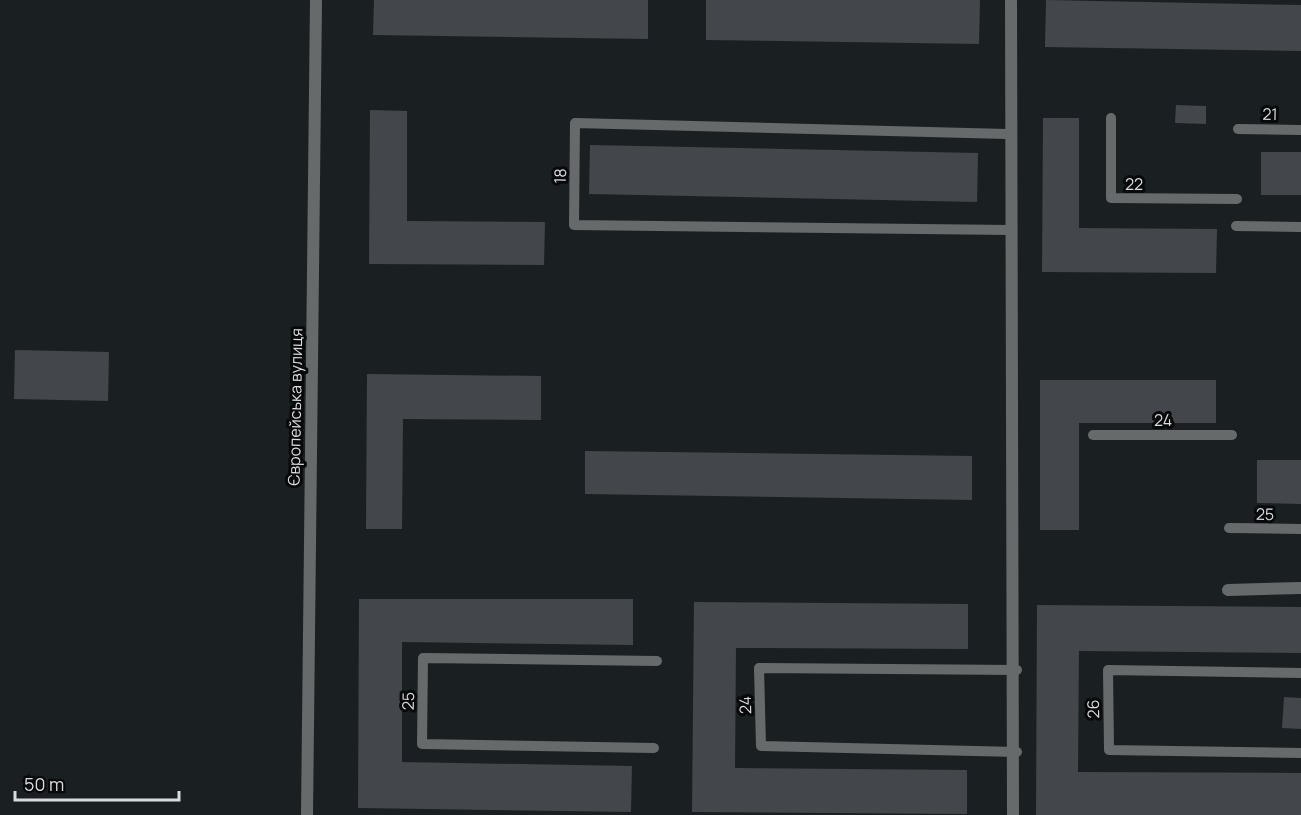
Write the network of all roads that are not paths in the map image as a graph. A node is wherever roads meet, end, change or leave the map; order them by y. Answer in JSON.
{"nodes":[{"id":1,"x":316,"y":0,"type":"edge"},
{"id":2,"x":1011,"y":0,"type":"edge"},
{"id":3,"x":1111,"y":118,"type":"dead end"},
{"id":4,"x":1238,"y":129,"type":"dead end"},
{"id":5,"x":1301,"y":130,"type":"edge"},
{"id":6,"x":1007,"y":134,"type":"dead end"},
{"id":7,"x":1237,"y":199,"type":"dead end"},
{"id":8,"x":1236,"y":226,"type":"dead end"},
{"id":9,"x":1301,"y":227,"type":"edge"},
{"id":10,"x":1011,"y":230,"type":"junction"},
{"id":11,"x":1093,"y":435,"type":"dead end"},
{"id":12,"x":1232,"y":435,"type":"dead end"},
{"id":13,"x":1229,"y":528,"type":"dead end"},
{"id":14,"x":1301,"y":529,"type":"edge"},
{"id":15,"x":1301,"y":588,"type":"edge"},
{"id":16,"x":1228,"y":590,"type":"dead end"},
{"id":17,"x":657,"y":661,"type":"dead end"},
{"id":18,"x":1015,"y":670,"type":"junction"},
{"id":19,"x":1301,"y":673,"type":"edge"},
{"id":20,"x":654,"y":748,"type":"dead end"},
{"id":21,"x":1015,"y":752,"type":"junction"},
{"id":22,"x":1301,"y":753,"type":"edge"},
{"id":23,"x":307,"y":815,"type":"edge"},
{"id":24,"x":1013,"y":815,"type":"edge"}],
"edges":[{"from":1,"to":23,"type":"street","name":"Європейська вулиця"},
{"from":2,"to":10,"type":"street"},
{"from":3,"to":7,"type":"lane","name":"22"},
{"from":4,"to":5,"type":"lane","name":"21"},
{"from":6,"to":10,"type":"lane","name":"18"},
{"from":8,"to":9,"type":"lane"},
{"from":10,"to":18,"type":"street"},
{"from":11,"to":12,"type":"lane","name":"24"},
{"from":13,"to":14,"type":"lane","name":"25"},
{"from":15,"to":16,"type":"street"},
{"from":17,"to":20,"type":"lane","name":"25"},
{"from":18,"to":21,"type":"street"},
{"from":18,"to":21,"type":"lane","name":"24"},
{"from":19,"to":22,"type":"lane","name":"26"},
{"from":21,"to":24,"type":"street"}]}
